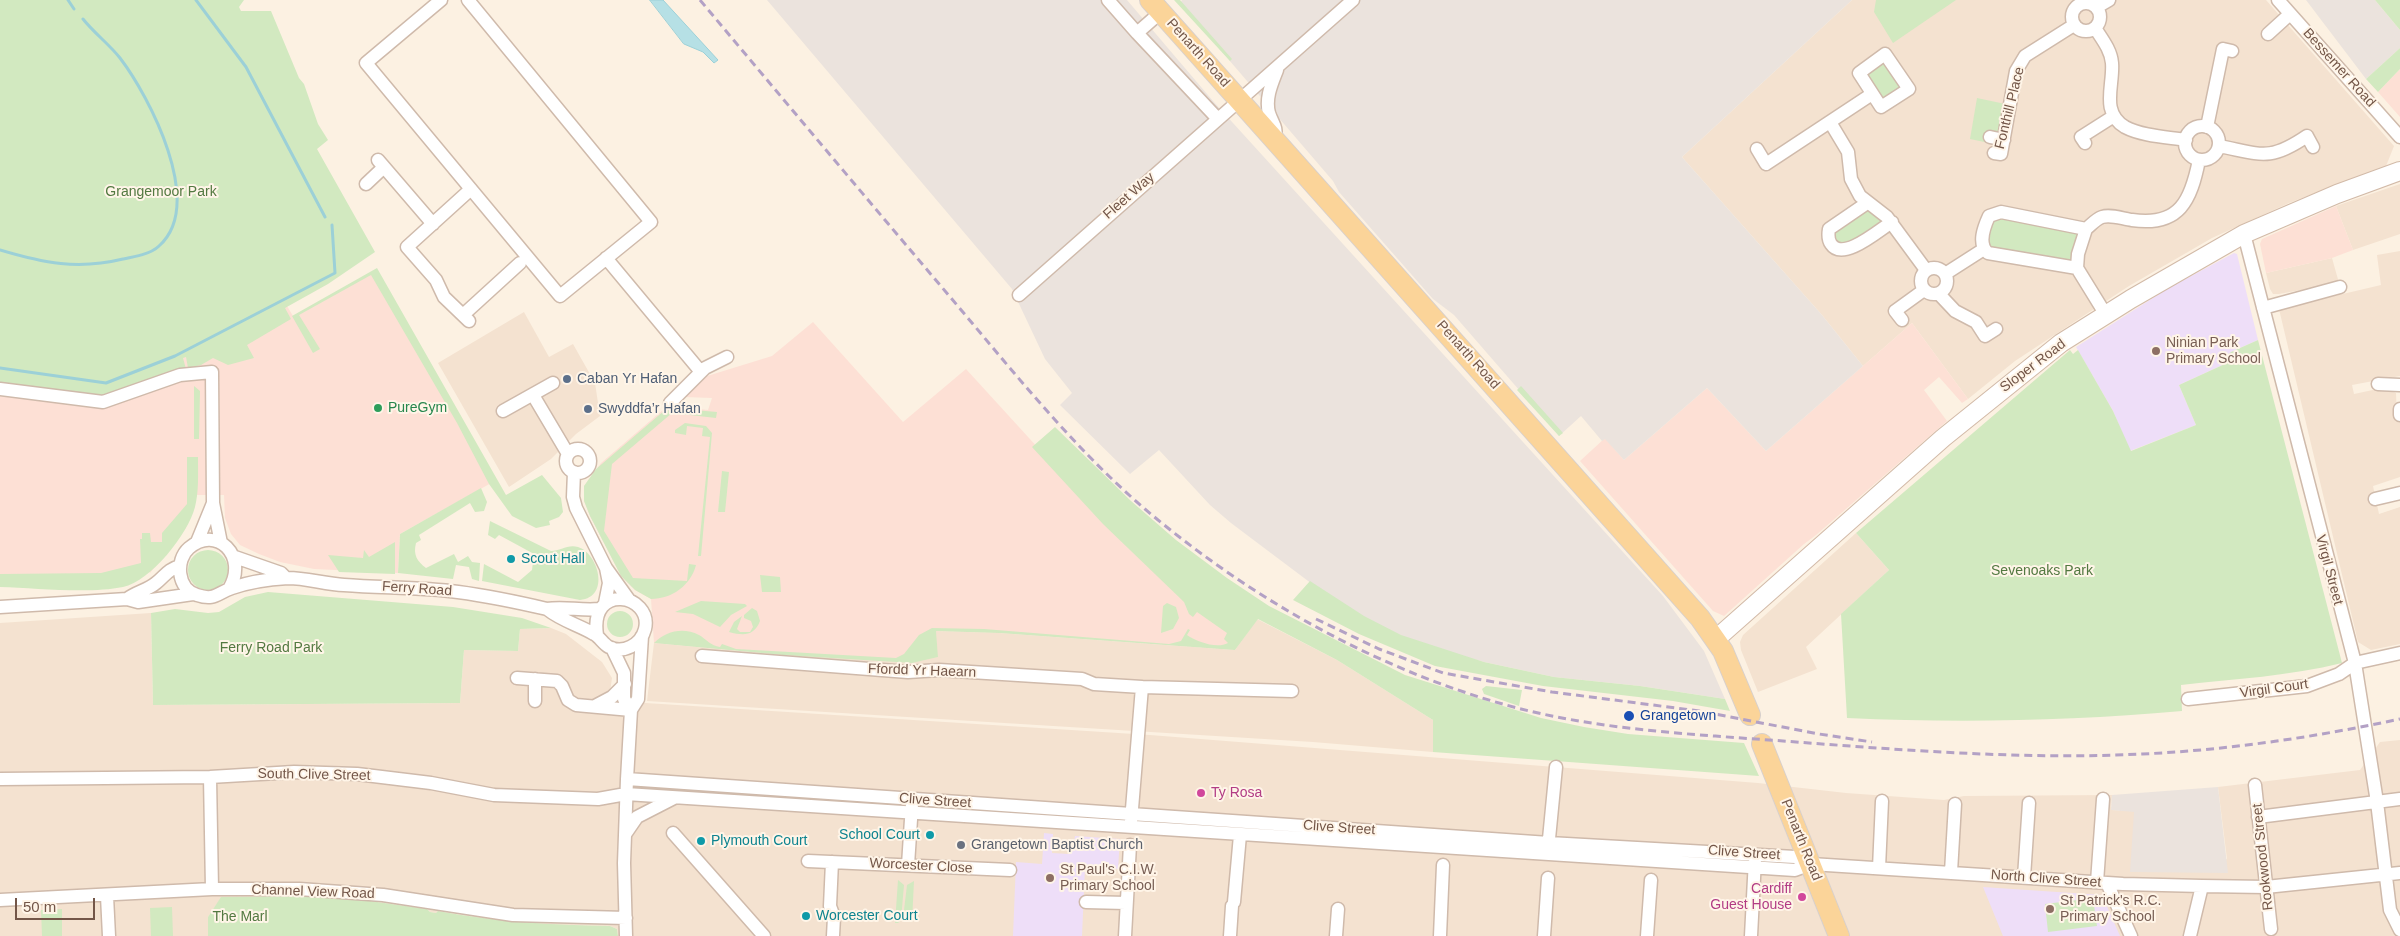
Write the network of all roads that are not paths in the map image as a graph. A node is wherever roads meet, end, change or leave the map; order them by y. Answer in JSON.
{"nodes":[{"id":1,"x":441,"y":0,"type":"edge"},
{"id":2,"x":468,"y":0,"type":"edge"},
{"id":3,"x":1108,"y":0,"type":"edge"},
{"id":4,"x":1353,"y":0,"type":"edge"},
{"id":5,"x":2109,"y":0,"type":"edge"},
{"id":6,"x":2278,"y":0,"type":"edge"},
{"id":7,"x":2077,"y":2,"type":"edge"},
{"id":8,"x":1155,"y":6,"type":"edge"},
{"id":9,"x":2097,"y":8,"type":"junction"},
{"id":10,"x":2290,"y":14,"type":"junction"},
{"id":11,"x":2074,"y":25,"type":"junction"},
{"id":12,"x":2095,"y":28,"type":"junction"},
{"id":13,"x":1137,"y":33,"type":"junction"},
{"id":14,"x":2268,"y":34,"type":"dead end"},
{"id":15,"x":2232,"y":51,"type":"dead end"},
{"id":16,"x":1279,"y":65,"type":"junction"},
{"id":17,"x":1872,"y":94,"type":"dead end"},
{"id":18,"x":1240,"y":100,"type":"junction"},
{"id":19,"x":2114,"y":116,"type":"junction"},
{"id":20,"x":1218,"y":119,"type":"junction"},
{"id":21,"x":1830,"y":122,"type":"junction"},
{"id":22,"x":2207,"y":127,"type":"junction"},
{"id":23,"x":1990,"y":137,"type":"dead end"},
{"id":24,"x":2400,"y":137,"type":"edge"},
{"id":25,"x":1275,"y":139,"type":"junction"},
{"id":26,"x":2004,"y":140,"type":"junction"},
{"id":27,"x":2186,"y":140,"type":"junction"},
{"id":28,"x":2085,"y":143,"type":"dead end"},
{"id":29,"x":2219,"y":146,"type":"junction"},
{"id":30,"x":2313,"y":147,"type":"dead end"},
{"id":31,"x":1757,"y":149,"type":"dead end"},
{"id":32,"x":1994,"y":153,"type":"dead end"},
{"id":33,"x":2199,"y":160,"type":"junction"},
{"id":34,"x":2400,"y":171,"type":"edge"},
{"id":35,"x":366,"y":184,"type":"dead end"},
{"id":36,"x":471,"y":189,"type":"junction"},
{"id":37,"x":1867,"y":203,"type":"junction"},
{"id":38,"x":1892,"y":222,"type":"junction"},
{"id":39,"x":432,"y":224,"type":"junction"},
{"id":40,"x":2086,"y":229,"type":"junction"},
{"id":41,"x":2244,"y":234,"type":"junction"},
{"id":42,"x":1984,"y":249,"type":"junction"},
{"id":43,"x":606,"y":258,"type":"junction"},
{"id":44,"x":520,"y":263,"type":"dead end"},
{"id":45,"x":2077,"y":268,"type":"junction"},
{"id":46,"x":1926,"y":270,"type":"junction"},
{"id":47,"x":1945,"y":274,"type":"junction"},
{"id":48,"x":2340,"y":288,"type":"dead end"},
{"id":49,"x":1924,"y":290,"type":"junction"},
{"id":50,"x":1939,"y":294,"type":"junction"},
{"id":51,"x":1019,"y":295,"type":"dead end"},
{"id":52,"x":2263,"y":308,"type":"junction"},
{"id":53,"x":2106,"y":315,"type":"junction"},
{"id":54,"x":1902,"y":320,"type":"dead end"},
{"id":55,"x":1996,"y":328,"type":"dead end"},
{"id":56,"x":727,"y":357,"type":"dead end"},
{"id":57,"x":701,"y":372,"type":"junction"},
{"id":58,"x":553,"y":383,"type":"dead end"},
{"id":59,"x":2378,"y":384,"type":"dead end"},
{"id":60,"x":2400,"y":385,"type":"edge"},
{"id":61,"x":0,"y":388,"type":"edge"},
{"id":62,"x":533,"y":394,"type":"junction"},
{"id":63,"x":670,"y":403,"type":"dead end"},
{"id":64,"x":2400,"y":409,"type":"edge"},
{"id":65,"x":503,"y":411,"type":"dead end"},
{"id":66,"x":2400,"y":415,"type":"edge"},
{"id":67,"x":568,"y":454,"type":"junction"},
{"id":68,"x":574,"y":472,"type":"junction"},
{"id":69,"x":2400,"y":493,"type":"edge"},
{"id":70,"x":2376,"y":499,"type":"dead end"},
{"id":71,"x":213,"y":503,"type":"junction"},
{"id":72,"x":197,"y":542,"type":"junction"},
{"id":73,"x":221,"y":543,"type":"junction"},
{"id":74,"x":235,"y":557,"type":"junction"},
{"id":75,"x":180,"y":566,"type":"junction"},
{"id":76,"x":606,"y":568,"type":"junction"},
{"id":77,"x":286,"y":578,"type":"junction"},
{"id":78,"x":229,"y":589,"type":"junction"},
{"id":79,"x":193,"y":594,"type":"junction"},
{"id":80,"x":127,"y":599,"type":"junction"},
{"id":81,"x":629,"y":600,"type":"junction"},
{"id":82,"x":602,"y":606,"type":"junction"},
{"id":83,"x":0,"y":608,"type":"edge"},
{"id":84,"x":547,"y":609,"type":"junction"},
{"id":85,"x":597,"y":635,"type":"junction"},
{"id":86,"x":642,"y":636,"type":"junction"},
{"id":87,"x":1716,"y":639,"type":"junction"},
{"id":88,"x":612,"y":648,"type":"junction"},
{"id":89,"x":2400,"y":652,"type":"edge"},
{"id":90,"x":702,"y":656,"type":"dead end"},
{"id":91,"x":2355,"y":663,"type":"junction"},
{"id":92,"x":517,"y":678,"type":"dead end"},
{"id":93,"x":536,"y":679,"type":"junction"},
{"id":94,"x":624,"y":684,"type":"junction"},
{"id":95,"x":1142,"y":687,"type":"junction"},
{"id":96,"x":1292,"y":691,"type":"dead end"},
{"id":97,"x":2188,"y":699,"type":"dead end"},
{"id":98,"x":535,"y":701,"type":"dead end"},
{"id":99,"x":595,"y":706,"type":"junction"},
{"id":100,"x":631,"y":710,"type":"junction"},
{"id":101,"x":1556,"y":767,"type":"dead end"},
{"id":102,"x":210,"y":777,"type":"junction"},
{"id":103,"x":0,"y":779,"type":"edge"},
{"id":104,"x":627,"y":779,"type":"junction"},
{"id":105,"x":2255,"y":786,"type":"dead end"},
{"id":106,"x":626,"y":794,"type":"junction"},
{"id":107,"x":674,"y":798,"type":"junction"},
{"id":108,"x":912,"y":799,"type":"junction"},
{"id":109,"x":2103,"y":799,"type":"dead end"},
{"id":110,"x":2400,"y":799,"type":"edge"},
{"id":111,"x":1882,"y":801,"type":"dead end"},
{"id":112,"x":2377,"y":802,"type":"junction"},
{"id":113,"x":2029,"y":803,"type":"dead end"},
{"id":114,"x":1955,"y":804,"type":"dead end"},
{"id":115,"x":911,"y":812,"type":"junction"},
{"id":116,"x":2258,"y":817,"type":"junction"},
{"id":117,"x":1131,"y":820,"type":"junction"},
{"id":118,"x":673,"y":833,"type":"dead end"},
{"id":119,"x":625,"y":835,"type":"junction"},
{"id":120,"x":1240,"y":835,"type":"junction"},
{"id":121,"x":1130,"y":845,"type":"dead end"},
{"id":122,"x":1548,"y":848,"type":"junction"},
{"id":123,"x":1755,"y":860,"type":"junction"},
{"id":124,"x":808,"y":861,"type":"dead end"},
{"id":125,"x":832,"y":862,"type":"junction"},
{"id":126,"x":1811,"y":864,"type":"junction"},
{"id":127,"x":908,"y":865,"type":"junction"},
{"id":128,"x":1443,"y":865,"type":"dead end"},
{"id":129,"x":1879,"y":868,"type":"junction"},
{"id":130,"x":1010,"y":870,"type":"dead end"},
{"id":131,"x":1951,"y":872,"type":"junction"},
{"id":132,"x":2400,"y":873,"type":"edge"},
{"id":133,"x":2386,"y":875,"type":"junction"},
{"id":134,"x":2024,"y":877,"type":"junction"},
{"id":135,"x":1548,"y":878,"type":"dead end"},
{"id":136,"x":1651,"y":880,"type":"dead end"},
{"id":137,"x":2102,"y":882,"type":"junction"},
{"id":138,"x":2202,"y":886,"type":"junction"},
{"id":139,"x":2266,"y":887,"type":"junction"},
{"id":140,"x":212,"y":889,"type":"junction"},
{"id":141,"x":107,"y":896,"type":"junction"},
{"id":142,"x":0,"y":900,"type":"edge"},
{"id":143,"x":1086,"y":902,"type":"dead end"},
{"id":144,"x":1126,"y":904,"type":"junction"},
{"id":145,"x":1338,"y":910,"type":"dead end"},
{"id":146,"x":626,"y":918,"type":"junction"},
{"id":147,"x":2271,"y":930,"type":"dead end"},
{"id":148,"x":2400,"y":930,"type":"edge"},
{"id":149,"x":109,"y":936,"type":"edge"},
{"id":150,"x":626,"y":936,"type":"edge"},
{"id":151,"x":764,"y":936,"type":"edge"},
{"id":152,"x":834,"y":936,"type":"edge"},
{"id":153,"x":1125,"y":936,"type":"edge"},
{"id":154,"x":1230,"y":936,"type":"edge"},
{"id":155,"x":1336,"y":936,"type":"edge"},
{"id":156,"x":1440,"y":936,"type":"edge"},
{"id":157,"x":1544,"y":936,"type":"edge"},
{"id":158,"x":1647,"y":936,"type":"edge"},
{"id":159,"x":1751,"y":936,"type":"edge"},
{"id":160,"x":1839,"y":936,"type":"edge"},
{"id":161,"x":2131,"y":936,"type":"edge"},
{"id":162,"x":2190,"y":936,"type":"edge"}],
"edges":[{"from":1,"to":36,"type":"street"},
{"from":2,"to":43,"type":"street"},
{"from":3,"to":13,"type":"street"},
{"from":4,"to":16,"type":"street","name":"Fleet Way"},
{"from":5,"to":9,"type":"street"},
{"from":6,"to":10,"type":"street","name":"Bessemer Road"},
{"from":7,"to":9,"type":"street"},
{"from":7,"to":11,"type":"street"},
{"from":8,"to":13,"type":"street","name":"Penarth Road"},
{"from":8,"to":18,"type":"main road","name":"Penarth Road"},
{"from":9,"to":12,"type":"street"},
{"from":10,"to":14,"type":"street"},
{"from":10,"to":24,"type":"street","name":"Bessemer Road"},
{"from":11,"to":12,"type":"street"},
{"from":11,"to":26,"type":"street","name":"Fonthill Place"},
{"from":12,"to":19,"type":"street"},
{"from":13,"to":20,"type":"street"},
{"from":15,"to":22,"type":"street"},
{"from":16,"to":18,"type":"street","name":"Fleet Way"},
{"from":16,"to":25,"type":"street"},
{"from":17,"to":21,"type":"street"},
{"from":18,"to":20,"type":"street","name":"Fleet Way"},
{"from":18,"to":25,"type":"main road","name":"Penarth Road"},
{"from":19,"to":27,"type":"street"},
{"from":19,"to":28,"type":"street"},
{"from":20,"to":51,"type":"street","name":"Fleet Way"},
{"from":21,"to":31,"type":"street"},
{"from":21,"to":37,"type":"street"},
{"from":22,"to":27,"type":"street"},
{"from":22,"to":29,"type":"street"},
{"from":23,"to":26,"type":"street"},
{"from":25,"to":87,"type":"main road","name":"Penarth Road"},
{"from":26,"to":32,"type":"street","name":"Fonthill Place"},
{"from":27,"to":33,"type":"street"},
{"from":29,"to":30,"type":"street"},
{"from":29,"to":33,"type":"street"},
{"from":33,"to":40,"type":"street"},
{"from":34,"to":41,"type":"street","name":"Sloper Road"},
{"from":35,"to":39,"type":"street"},
{"from":36,"to":39,"type":"street"},
{"from":36,"to":43,"type":"street"},
{"from":37,"to":38,"type":"street"},
{"from":37,"to":38,"type":"street"},
{"from":38,"to":46,"type":"street"},
{"from":39,"to":44,"type":"street"},
{"from":40,"to":42,"type":"street"},
{"from":40,"to":45,"type":"street"},
{"from":41,"to":52,"type":"street","name":"Virgil Street"},
{"from":41,"to":53,"type":"street","name":"Sloper Road"},
{"from":42,"to":45,"type":"street"},
{"from":42,"to":47,"type":"street"},
{"from":43,"to":57,"type":"street"},
{"from":45,"to":53,"type":"street"},
{"from":46,"to":47,"type":"street"},
{"from":46,"to":49,"type":"street"},
{"from":47,"to":50,"type":"street"},
{"from":48,"to":52,"type":"street"},
{"from":49,"to":50,"type":"street"},
{"from":49,"to":54,"type":"street"},
{"from":50,"to":55,"type":"street"},
{"from":52,"to":91,"type":"street","name":"Virgil Street"},
{"from":53,"to":87,"type":"street","name":"Sloper Road"},
{"from":56,"to":57,"type":"street"},
{"from":57,"to":63,"type":"street"},
{"from":58,"to":62,"type":"street"},
{"from":59,"to":60,"type":"street"},
{"from":61,"to":71,"type":"street"},
{"from":62,"to":65,"type":"street"},
{"from":62,"to":67,"type":"street"},
{"from":64,"to":66,"type":"street"},
{"from":67,"to":68,"type":"street"},
{"from":67,"to":68,"type":"street"},
{"from":68,"to":76,"type":"street"},
{"from":69,"to":70,"type":"street"},
{"from":71,"to":72,"type":"street","name":"Ferry Road"},
{"from":71,"to":73,"type":"street"},
{"from":72,"to":73,"type":"street"},
{"from":72,"to":75,"type":"street","name":"Ferry Road"},
{"from":73,"to":74,"type":"street","name":"Ferry Road"},
{"from":74,"to":77,"type":"street","name":"Ferry Road"},
{"from":74,"to":78,"type":"street"},
{"from":75,"to":79,"type":"street"},
{"from":75,"to":80,"type":"street","name":"Ferry Road"},
{"from":76,"to":81,"type":"street"},
{"from":76,"to":82,"type":"street"},
{"from":77,"to":78,"type":"street","name":"Ferry Road"},
{"from":77,"to":84,"type":"street","name":"Ferry Road"},
{"from":78,"to":79,"type":"street","name":"Ferry Road"},
{"from":79,"to":80,"type":"street","name":"Ferry Road"},
{"from":80,"to":83,"type":"street","name":"Ferry Road"},
{"from":81,"to":82,"type":"street","name":"Ferry Road"},
{"from":81,"to":86,"type":"street","name":"Ferry Road"},
{"from":82,"to":84,"type":"street","name":"Ferry Road"},
{"from":82,"to":85,"type":"street"},
{"from":84,"to":85,"type":"street","name":"Ferry Road"},
{"from":85,"to":88,"type":"street","name":"Ferry Road"},
{"from":86,"to":88,"type":"street"},
{"from":86,"to":100,"type":"street","name":"Ferry Road"},
{"from":87,"to":126,"type":"main road","name":"Penarth Road"},
{"from":88,"to":94,"type":"street","name":"Ferry Road"},
{"from":89,"to":91,"type":"street","name":"Virgil Court"},
{"from":90,"to":95,"type":"street","name":"Ffordd Yr Haearn"},
{"from":91,"to":97,"type":"street","name":"Virgil Court"},
{"from":91,"to":112,"type":"street","name":"Virgil Street"},
{"from":92,"to":93,"type":"street"},
{"from":93,"to":98,"type":"street"},
{"from":93,"to":99,"type":"street"},
{"from":94,"to":99,"type":"street"},
{"from":94,"to":100,"type":"street","name":"Ferry Road"},
{"from":95,"to":96,"type":"street","name":"Ffordd Yr Haearn"},
{"from":95,"to":117,"type":"street"},
{"from":99,"to":100,"type":"street"},
{"from":100,"to":104,"type":"street","name":"Ferry Road"},
{"from":101,"to":122,"type":"street"},
{"from":102,"to":103,"type":"street","name":"South Clive Street"},
{"from":102,"to":106,"type":"street","name":"South Clive Street"},
{"from":102,"to":140,"type":"street"},
{"from":104,"to":106,"type":"street","name":"Ferry Road"},
{"from":104,"to":108,"type":"street","name":"Clive Street"},
{"from":105,"to":116,"type":"street","name":"Rookwood Street"},
{"from":106,"to":107,"type":"street","name":"Clive Street"},
{"from":106,"to":119,"type":"street","name":"Ferry Road"},
{"from":107,"to":115,"type":"street","name":"Clive Street"},
{"from":107,"to":119,"type":"street"},
{"from":108,"to":115,"type":"street"},
{"from":108,"to":117,"type":"street","name":"Clive Street"},
{"from":109,"to":137,"type":"street"},
{"from":110,"to":112,"type":"street"},
{"from":111,"to":129,"type":"street"},
{"from":112,"to":116,"type":"street"},
{"from":112,"to":133,"type":"street","name":"Virgil Street"},
{"from":113,"to":134,"type":"street"},
{"from":114,"to":131,"type":"street"},
{"from":115,"to":117,"type":"street","name":"Clive Street"},
{"from":115,"to":127,"type":"street"},
{"from":116,"to":139,"type":"street","name":"Rookwood Street"},
{"from":117,"to":120,"type":"street","name":"Clive Street"},
{"from":117,"to":122,"type":"street","name":"Clive Street"},
{"from":118,"to":151,"type":"street"},
{"from":119,"to":146,"type":"street","name":"Ferry Road"},
{"from":120,"to":122,"type":"street","name":"Clive Street"},
{"from":120,"to":154,"type":"street"},
{"from":121,"to":144,"type":"street"},
{"from":122,"to":123,"type":"street","name":"Clive Street"},
{"from":123,"to":126,"type":"street","name":"Clive Street"},
{"from":123,"to":159,"type":"street"},
{"from":124,"to":125,"type":"street","name":"Worcester Close"},
{"from":125,"to":127,"type":"street","name":"Worcester Close"},
{"from":125,"to":152,"type":"street"},
{"from":126,"to":129,"type":"street","name":"North Clive Street"},
{"from":126,"to":160,"type":"main road","name":"Penarth Road"},
{"from":127,"to":130,"type":"street","name":"Worcester Close"},
{"from":128,"to":156,"type":"street"},
{"from":129,"to":131,"type":"street","name":"North Clive Street"},
{"from":131,"to":134,"type":"street","name":"North Clive Street"},
{"from":132,"to":133,"type":"street","name":"North Clive Street"},
{"from":133,"to":139,"type":"street","name":"North Clive Street"},
{"from":133,"to":148,"type":"street","name":"Virgil Street"},
{"from":134,"to":137,"type":"street","name":"North Clive Street"},
{"from":135,"to":157,"type":"street"},
{"from":136,"to":158,"type":"street"},
{"from":137,"to":138,"type":"street","name":"North Clive Street"},
{"from":137,"to":161,"type":"street"},
{"from":138,"to":139,"type":"street","name":"North Clive Street"},
{"from":138,"to":162,"type":"street"},
{"from":139,"to":147,"type":"street","name":"Rookwood Street"},
{"from":140,"to":141,"type":"street","name":"Channel View Road"},
{"from":140,"to":146,"type":"street","name":"Channel View Road"},
{"from":141,"to":142,"type":"street","name":"Channel View Road"},
{"from":141,"to":149,"type":"street"},
{"from":143,"to":144,"type":"street"},
{"from":144,"to":153,"type":"street"},
{"from":145,"to":155,"type":"street"},
{"from":146,"to":150,"type":"street","name":"Ferry Road"}]}
